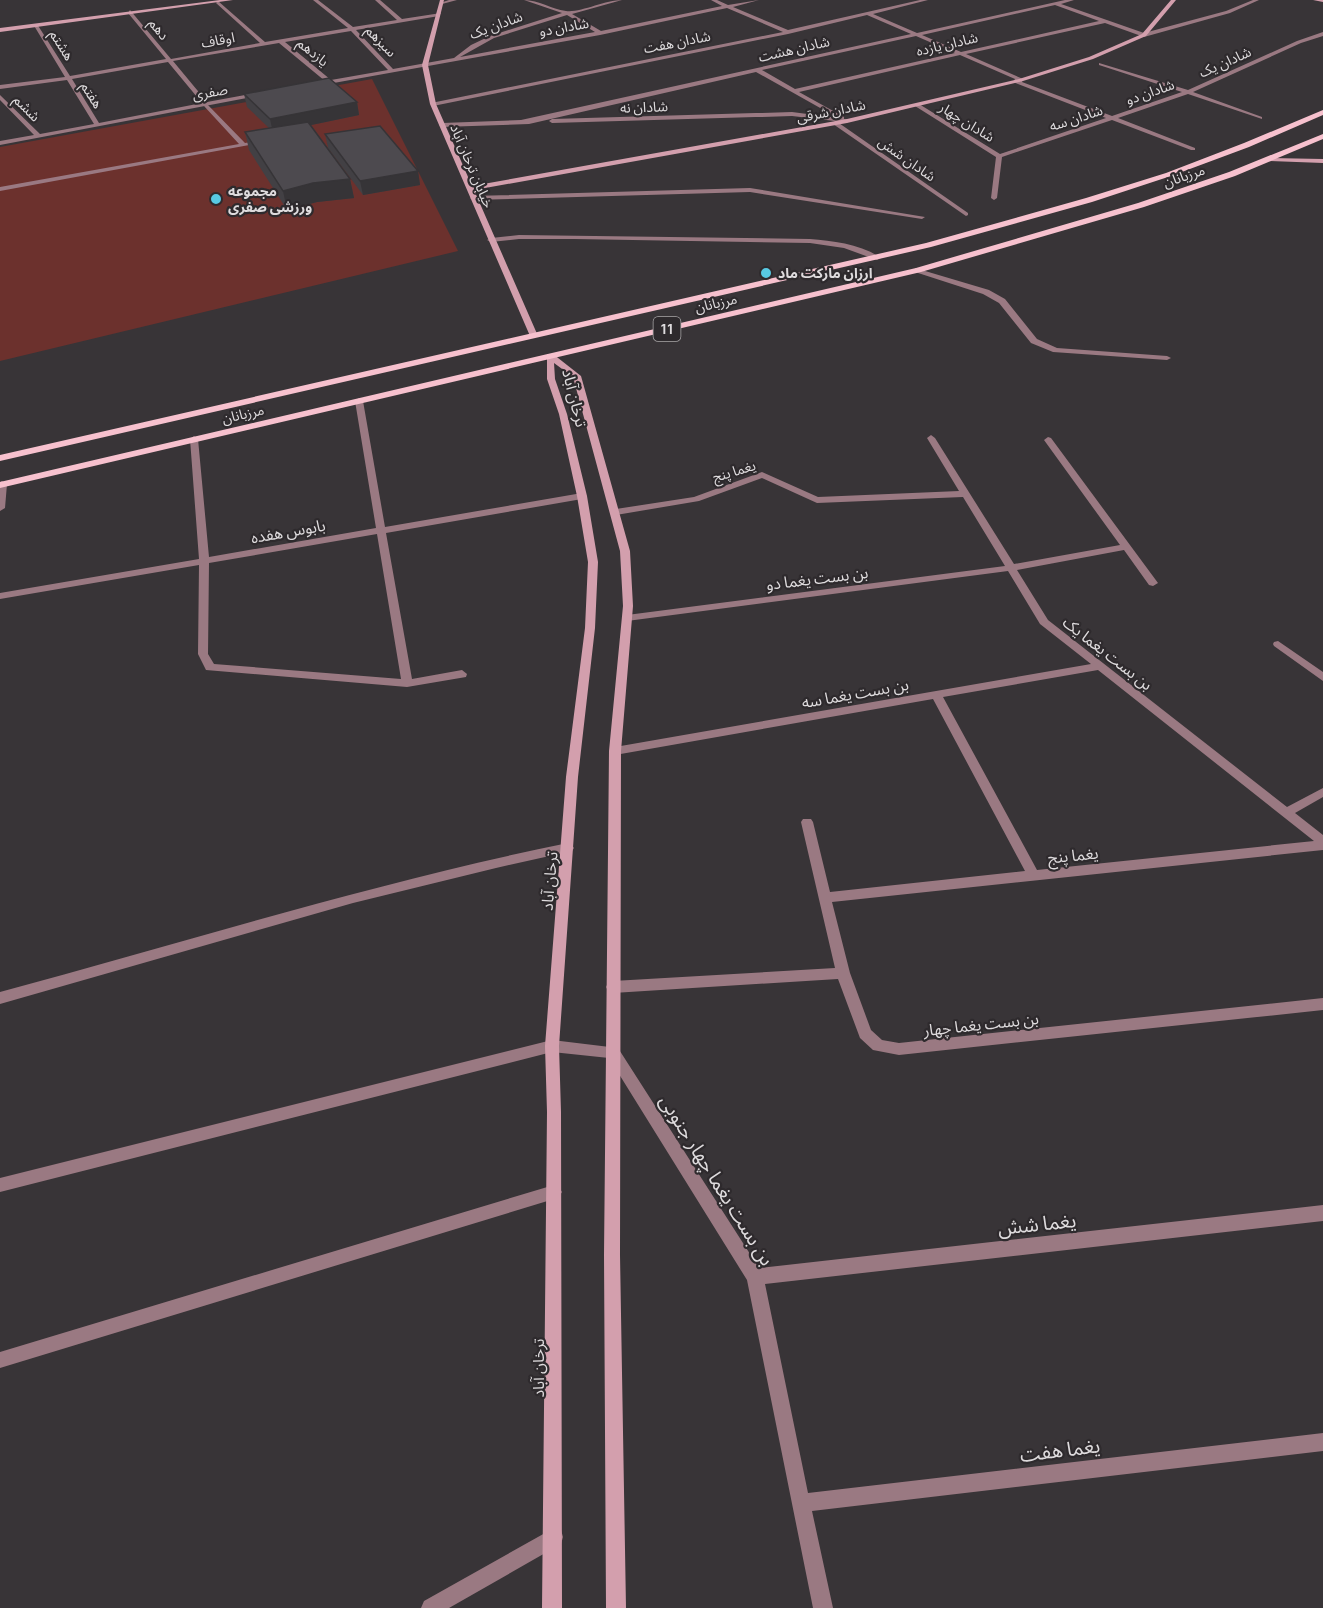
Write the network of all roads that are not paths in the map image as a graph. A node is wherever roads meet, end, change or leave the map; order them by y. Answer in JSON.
{"nodes":[{"id":1,"x":231,"y":0,"type":"edge"},
{"id":2,"x":315,"y":0,"type":"edge"},
{"id":3,"x":377,"y":0,"type":"edge"},
{"id":4,"x":454,"y":0,"type":"edge"},
{"id":5,"x":526,"y":0,"type":"edge"},
{"id":6,"x":620,"y":0,"type":"edge"},
{"id":7,"x":713,"y":0,"type":"edge"},
{"id":8,"x":757,"y":0,"type":"edge"},
{"id":9,"x":926,"y":0,"type":"edge"},
{"id":10,"x":1072,"y":0,"type":"edge"},
{"id":11,"x":1174,"y":0,"type":"edge"},
{"id":12,"x":1257,"y":0,"type":"edge"},
{"id":13,"x":1315,"y":0,"type":"edge"},
{"id":14,"x":1323,"y":1,"type":"edge"},
{"id":15,"x":218,"y":2,"type":"junction"},
{"id":16,"x":442,"y":2,"type":"edge"},
{"id":17,"x":1054,"y":4,"type":"junction"},
{"id":18,"x":727,"y":6,"type":"junction"},
{"id":19,"x":130,"y":12,"type":"junction"},
{"id":20,"x":439,"y":14,"type":"junction"},
{"id":21,"x":569,"y":14,"type":"junction"},
{"id":22,"x":869,"y":14,"type":"junction"},
{"id":23,"x":100,"y":16,"type":"junction"},
{"id":24,"x":400,"y":20,"type":"junction"},
{"id":25,"x":1106,"y":21,"type":"junction"},
{"id":26,"x":0,"y":24,"type":"edge"},
{"id":27,"x":35,"y":25,"type":"junction"},
{"id":28,"x":352,"y":29,"type":"junction"},
{"id":29,"x":0,"y":30,"type":"edge"},
{"id":30,"x":788,"y":32,"type":"junction"},
{"id":31,"x":600,"y":33,"type":"junction"},
{"id":32,"x":918,"y":34,"type":"junction"},
{"id":33,"x":1323,"y":34,"type":"edge"},
{"id":34,"x":1144,"y":35,"type":"junction"},
{"id":35,"x":280,"y":41,"type":"junction"},
{"id":36,"x":264,"y":44,"type":"junction"},
{"id":37,"x":961,"y":53,"type":"junction"},
{"id":38,"x":453,"y":60,"type":"junction"},
{"id":39,"x":168,"y":61,"type":"junction"},
{"id":40,"x":1101,"y":64,"type":"dead end"},
{"id":41,"x":425,"y":65,"type":"junction"},
{"id":42,"x":757,"y":70,"type":"junction"},
{"id":43,"x":392,"y":71,"type":"junction"},
{"id":44,"x":68,"y":78,"type":"junction"},
{"id":45,"x":1018,"y":80,"type":"junction"},
{"id":46,"x":330,"y":82,"type":"junction"},
{"id":47,"x":308,"y":86,"type":"edge"},
{"id":48,"x":0,"y":87,"type":"edge"},
{"id":49,"x":794,"y":91,"type":"junction"},
{"id":50,"x":273,"y":92,"type":"edge"},
{"id":51,"x":1188,"y":92,"type":"junction"},
{"id":52,"x":0,"y":97,"type":"edge"},
{"id":53,"x":433,"y":104,"type":"junction"},
{"id":54,"x":206,"y":105,"type":"junction"},
{"id":55,"x":916,"y":105,"type":"junction"},
{"id":56,"x":1323,"y":112,"type":"edge"},
{"id":57,"x":1112,"y":118,"type":"junction"},
{"id":58,"x":1260,"y":118,"type":"dead end"},
{"id":59,"x":847,"y":121,"type":"junction"},
{"id":60,"x":522,"y":122,"type":"junction"},
{"id":61,"x":835,"y":123,"type":"junction"},
{"id":62,"x":97,"y":124,"type":"junction"},
{"id":63,"x":442,"y":125,"type":"junction"},
{"id":64,"x":38,"y":135,"type":"junction"},
{"id":65,"x":1323,"y":136,"type":"edge"},
{"id":66,"x":273,"y":141,"type":"edge"},
{"id":67,"x":0,"y":143,"type":"edge"},
{"id":68,"x":243,"y":145,"type":"junction"},
{"id":69,"x":1193,"y":149,"type":"dead end"},
{"id":70,"x":999,"y":156,"type":"junction"},
{"id":71,"x":1268,"y":159,"type":"junction"},
{"id":72,"x":1323,"y":161,"type":"edge"},
{"id":73,"x":0,"y":189,"type":"edge"},
{"id":74,"x":469,"y":189,"type":"junction"},
{"id":75,"x":472,"y":198,"type":"junction"},
{"id":76,"x":994,"y":198,"type":"dead end"},
{"id":77,"x":966,"y":214,"type":"dead end"},
{"id":78,"x":922,"y":217,"type":"dead end"},
{"id":79,"x":491,"y":240,"type":"junction"},
{"id":80,"x":878,"y":258,"type":"junction"},
{"id":81,"x":918,"y":270,"type":"junction"},
{"id":82,"x":534,"y":336,"type":"junction"},
{"id":83,"x":550,"y":356,"type":"junction"},
{"id":84,"x":1167,"y":358,"type":"dead end"},
{"id":85,"x":359,"y":401,"type":"junction"},
{"id":86,"x":931,"y":438,"type":"dead end"},
{"id":87,"x":194,"y":439,"type":"junction"},
{"id":88,"x":1048,"y":440,"type":"dead end"},
{"id":89,"x":0,"y":458,"type":"edge"},
{"id":90,"x":1,"y":484,"type":"edge"},
{"id":91,"x":965,"y":494,"type":"junction"},
{"id":92,"x":582,"y":496,"type":"junction"},
{"id":93,"x":0,"y":508,"type":"edge"},
{"id":94,"x":616,"y":512,"type":"junction"},
{"id":95,"x":383,"y":530,"type":"junction"},
{"id":96,"x":1126,"y":547,"type":"junction"},
{"id":97,"x":204,"y":561,"type":"junction"},
{"id":98,"x":1011,"y":568,"type":"junction"},
{"id":99,"x":1153,"y":584,"type":"dead end"},
{"id":100,"x":0,"y":596,"type":"edge"},
{"id":101,"x":627,"y":618,"type":"junction"},
{"id":102,"x":1278,"y":644,"type":"dead end"},
{"id":103,"x":1101,"y":666,"type":"junction"},
{"id":104,"x":462,"y":674,"type":"dead end"},
{"id":105,"x":1323,"y":677,"type":"edge"},
{"id":106,"x":407,"y":683,"type":"junction"},
{"id":107,"x":937,"y":696,"type":"junction"},
{"id":108,"x":615,"y":751,"type":"junction"},
{"id":109,"x":1323,"y":792,"type":"edge"},
{"id":110,"x":1287,"y":812,"type":"junction"},
{"id":111,"x":807,"y":822,"type":"dead end"},
{"id":112,"x":1323,"y":844,"type":"edge"},
{"id":113,"x":568,"y":848,"type":"junction"},
{"id":114,"x":1033,"y":875,"type":"junction"},
{"id":115,"x":827,"y":897,"type":"junction"},
{"id":116,"x":843,"y":973,"type":"junction"},
{"id":117,"x":613,"y":987,"type":"junction"},
{"id":118,"x":0,"y":998,"type":"edge"},
{"id":119,"x":1323,"y":1004,"type":"edge"},
{"id":120,"x":552,"y":1046,"type":"junction"},
{"id":121,"x":613,"y":1052,"type":"junction"},
{"id":122,"x":0,"y":1185,"type":"edge"},
{"id":123,"x":554,"y":1192,"type":"junction"},
{"id":124,"x":1323,"y":1213,"type":"edge"},
{"id":125,"x":755,"y":1277,"type":"junction"},
{"id":126,"x":0,"y":1360,"type":"edge"},
{"id":127,"x":1323,"y":1442,"type":"edge"},
{"id":128,"x":802,"y":1503,"type":"junction"},
{"id":129,"x":554,"y":1537,"type":"junction"},
{"id":130,"x":432,"y":1608,"type":"edge"},
{"id":131,"x":552,"y":1608,"type":"edge"},
{"id":132,"x":616,"y":1608,"type":"edge"},
{"id":133,"x":823,"y":1608,"type":"edge"}],
"edges":[{"from":1,"to":15,"type":"street"},
{"from":2,"to":28,"type":"street","name":"سیزهم"},
{"from":3,"to":24,"type":"street"},
{"from":4,"to":16,"type":"street"},
{"from":5,"to":21,"type":"street","name":"شادان دو"},
{"from":6,"to":21,"type":"street","name":"شادان یک"},
{"from":7,"to":18,"type":"street"},
{"from":8,"to":18,"type":"street","name":"شادان دو"},
{"from":9,"to":22,"type":"street","name":"شادان هفت"},
{"from":10,"to":17,"type":"street","name":"شادان هشت"},
{"from":11,"to":34,"type":"street","name":"شادان شرقی"},
{"from":12,"to":34,"type":"street"},
{"from":13,"to":14,"type":"street"},
{"from":15,"to":19,"type":"street"},
{"from":15,"to":36,"type":"street"},
{"from":16,"to":20,"type":"street","name":"خیابان ترخان آباد"},
{"from":17,"to":25,"type":"street"},
{"from":17,"to":32,"type":"street","name":"شادان هشت"},
{"from":18,"to":30,"type":"street"},
{"from":18,"to":31,"type":"street","name":"شادان دو"},
{"from":19,"to":23,"type":"street"},
{"from":19,"to":39,"type":"street","name":"دهم"},
{"from":20,"to":24,"type":"street","name":"اوقاف"},
{"from":20,"to":41,"type":"street","name":"خیابان ترخان آباد"},
{"from":21,"to":31,"type":"street","name":"شادان دو"},
{"from":21,"to":38,"type":"street","name":"شادان یک"},
{"from":22,"to":30,"type":"street","name":"شادان هفت"},
{"from":22,"to":32,"type":"street","name":"شادان دو"},
{"from":23,"to":26,"type":"street"},
{"from":23,"to":27,"type":"street"},
{"from":24,"to":28,"type":"street","name":"اوقاف"},
{"from":25,"to":34,"type":"street"},
{"from":25,"to":37,"type":"street","name":"شادان یازده"},
{"from":27,"to":29,"type":"street"},
{"from":27,"to":44,"type":"street","name":"هشتم"},
{"from":28,"to":35,"type":"street","name":"اوقاف"},
{"from":28,"to":43,"type":"street","name":"سیزهم"},
{"from":30,"to":53,"type":"street","name":"شادان هفت"},
{"from":31,"to":38,"type":"street","name":"شادان دو"},
{"from":32,"to":37,"type":"street","name":"شادان دو"},
{"from":32,"to":42,"type":"street","name":"شادان هشت"},
{"from":33,"to":51,"type":"street","name":"شادان یک"},
{"from":34,"to":45,"type":"street","name":"شادان شرقی"},
{"from":35,"to":36,"type":"street","name":"اوقاف"},
{"from":35,"to":46,"type":"street","name":"یازدهم"},
{"from":36,"to":39,"type":"street","name":"اوقاف"},
{"from":37,"to":45,"type":"street","name":"شادان دو"},
{"from":37,"to":49,"type":"street","name":"شادان یازده"},
{"from":38,"to":41,"type":"street","name":"شادان دو"},
{"from":39,"to":44,"type":"street","name":"اوقاف"},
{"from":39,"to":54,"type":"street","name":"دهم"},
{"from":40,"to":51,"type":"street","name":"شادان یک"},
{"from":41,"to":43,"type":"street"},
{"from":41,"to":53,"type":"street","name":"خیابان ترخان آباد"},
{"from":42,"to":49,"type":"street"},
{"from":42,"to":60,"type":"street","name":"شادان هشت"},
{"from":43,"to":46,"type":"street"},
{"from":44,"to":48,"type":"street","name":"اوقاف"},
{"from":44,"to":62,"type":"street","name":"هفتم"},
{"from":45,"to":55,"type":"street","name":"شادان شرقی"},
{"from":45,"to":57,"type":"street","name":"شادان دو"},
{"from":46,"to":47,"type":"street"},
{"from":49,"to":59,"type":"street"},
{"from":50,"to":54,"type":"street","name":"صفری"},
{"from":51,"to":57,"type":"street","name":"شادان دو"},
{"from":51,"to":58,"type":"street","name":"شادان دو"},
{"from":52,"to":64,"type":"street","name":"ششم"},
{"from":53,"to":63,"type":"street","name":"خیابان ترخان آباد"},
{"from":54,"to":62,"type":"street","name":"صفری"},
{"from":54,"to":68,"type":"street","name":"دهم"},
{"from":55,"to":59,"type":"street","name":"شادان شرقی"},
{"from":55,"to":70,"type":"street","name":"شادان چهار"},
{"from":56,"to":80,"type":"main road","name":"مرزبانان","number":"11"},
{"from":57,"to":69,"type":"street","name":"شادان سه"},
{"from":57,"to":70,"type":"street","name":"شادان سه"},
{"from":59,"to":60,"type":"street","name":"شادان نه"},
{"from":59,"to":61,"type":"street","name":"شادان شرقی"},
{"from":60,"to":63,"type":"street","name":"شادان نه"},
{"from":61,"to":74,"type":"street","name":"شادان شرقی"},
{"from":61,"to":77,"type":"street","name":"شادان شش"},
{"from":62,"to":64,"type":"street","name":"صفری"},
{"from":63,"to":74,"type":"street","name":"خیابان ترخان آباد"},
{"from":64,"to":67,"type":"street","name":"صفری"},
{"from":65,"to":71,"type":"main road","name":"مرزبانان","number":"11"},
{"from":66,"to":68,"type":"street"},
{"from":68,"to":73,"type":"street"},
{"from":70,"to":76,"type":"street","name":"شادان چهار"},
{"from":71,"to":72,"type":"street"},
{"from":71,"to":81,"type":"main road","name":"مرزبانان","number":"11"},
{"from":74,"to":75,"type":"street","name":"خیابان ترخان آباد"},
{"from":75,"to":78,"type":"street"},
{"from":75,"to":79,"type":"street","name":"خیابان ترخان آباد"},
{"from":79,"to":80,"type":"street"},
{"from":79,"to":82,"type":"street","name":"خیابان ترخان آباد"},
{"from":80,"to":82,"type":"main road","name":"مرزبانان","number":"11"},
{"from":81,"to":83,"type":"main road","name":"مرزبانان","number":"11"},
{"from":81,"to":84,"type":"street"},
{"from":82,"to":83,"type":"main road"},
{"from":82,"to":89,"type":"main road","name":"مرزبانان","number":"11"},
{"from":83,"to":85,"type":"main road","name":"مرزبانان","number":"11"},
{"from":83,"to":92,"type":"street","name":"ترخان آباد"},
{"from":83,"to":94,"type":"street","name":"ترخان آباد"},
{"from":85,"to":87,"type":"main road","name":"مرزبانان","number":"11"},
{"from":85,"to":95,"type":"street"},
{"from":86,"to":91,"type":"street","name":"بن بست یغما یک"},
{"from":87,"to":90,"type":"main road","name":"مرزبانان","number":"11"},
{"from":87,"to":97,"type":"street"},
{"from":88,"to":96,"type":"street"},
{"from":90,"to":93,"type":"street"},
{"from":91,"to":94,"type":"street","name":"یغما پنج"},
{"from":91,"to":98,"type":"street","name":"بن بست یغما یک"},
{"from":92,"to":95,"type":"street","name":"بابوس هفده"},
{"from":92,"to":113,"type":"street","name":"ترخان آباد"},
{"from":94,"to":101,"type":"street","name":"ترخان آباد"},
{"from":95,"to":97,"type":"street","name":"بابوس هفده"},
{"from":95,"to":106,"type":"street"},
{"from":96,"to":98,"type":"street","name":"بن بست یغما دو"},
{"from":96,"to":99,"type":"street"},
{"from":97,"to":100,"type":"street","name":"بابوس هفده"},
{"from":97,"to":106,"type":"street"},
{"from":98,"to":101,"type":"street","name":"بن بست یغما دو"},
{"from":98,"to":103,"type":"street","name":"بن بست یغما یک"},
{"from":101,"to":108,"type":"street","name":"ترخان آباد"},
{"from":102,"to":105,"type":"street"},
{"from":103,"to":107,"type":"street","name":"بن بست یغما سه"},
{"from":103,"to":110,"type":"street","name":"بن بست یغما یک"},
{"from":104,"to":106,"type":"street"},
{"from":107,"to":108,"type":"street","name":"بن بست یغما سه"},
{"from":107,"to":114,"type":"street"},
{"from":108,"to":117,"type":"street","name":"ترخان آباد"},
{"from":109,"to":110,"type":"street"},
{"from":110,"to":112,"type":"street","name":"بن بست یغما یک"},
{"from":111,"to":115,"type":"street","name":"بن بست یغما چهار"},
{"from":112,"to":114,"type":"street","name":"یغما پنج"},
{"from":113,"to":118,"type":"street"},
{"from":113,"to":120,"type":"street","name":"ترخان آباد"},
{"from":114,"to":115,"type":"street","name":"یغما پنج"},
{"from":115,"to":116,"type":"street","name":"بن بست یغما چهار"},
{"from":116,"to":117,"type":"street"},
{"from":116,"to":119,"type":"street","name":"بن بست یغما چهار"},
{"from":117,"to":121,"type":"street","name":"ترخان آباد"},
{"from":120,"to":121,"type":"street"},
{"from":120,"to":122,"type":"street"},
{"from":120,"to":123,"type":"street","name":"ترخان آباد"},
{"from":121,"to":125,"type":"street","name":"بن بست یغما چهار جنوبی"},
{"from":121,"to":132,"type":"street","name":"ترخان آباد"},
{"from":123,"to":126,"type":"street"},
{"from":123,"to":129,"type":"street","name":"ترخان آباد"},
{"from":124,"to":125,"type":"street","name":"یغما شش"},
{"from":125,"to":128,"type":"street","name":"بن بست یغما چهار جنوبی"},
{"from":127,"to":128,"type":"street","name":"یغما هفت"},
{"from":128,"to":133,"type":"street","name":"بن بست یغما چهار جنوبی"},
{"from":129,"to":130,"type":"street"},
{"from":129,"to":131,"type":"street","name":"ترخان آباد"}]}
